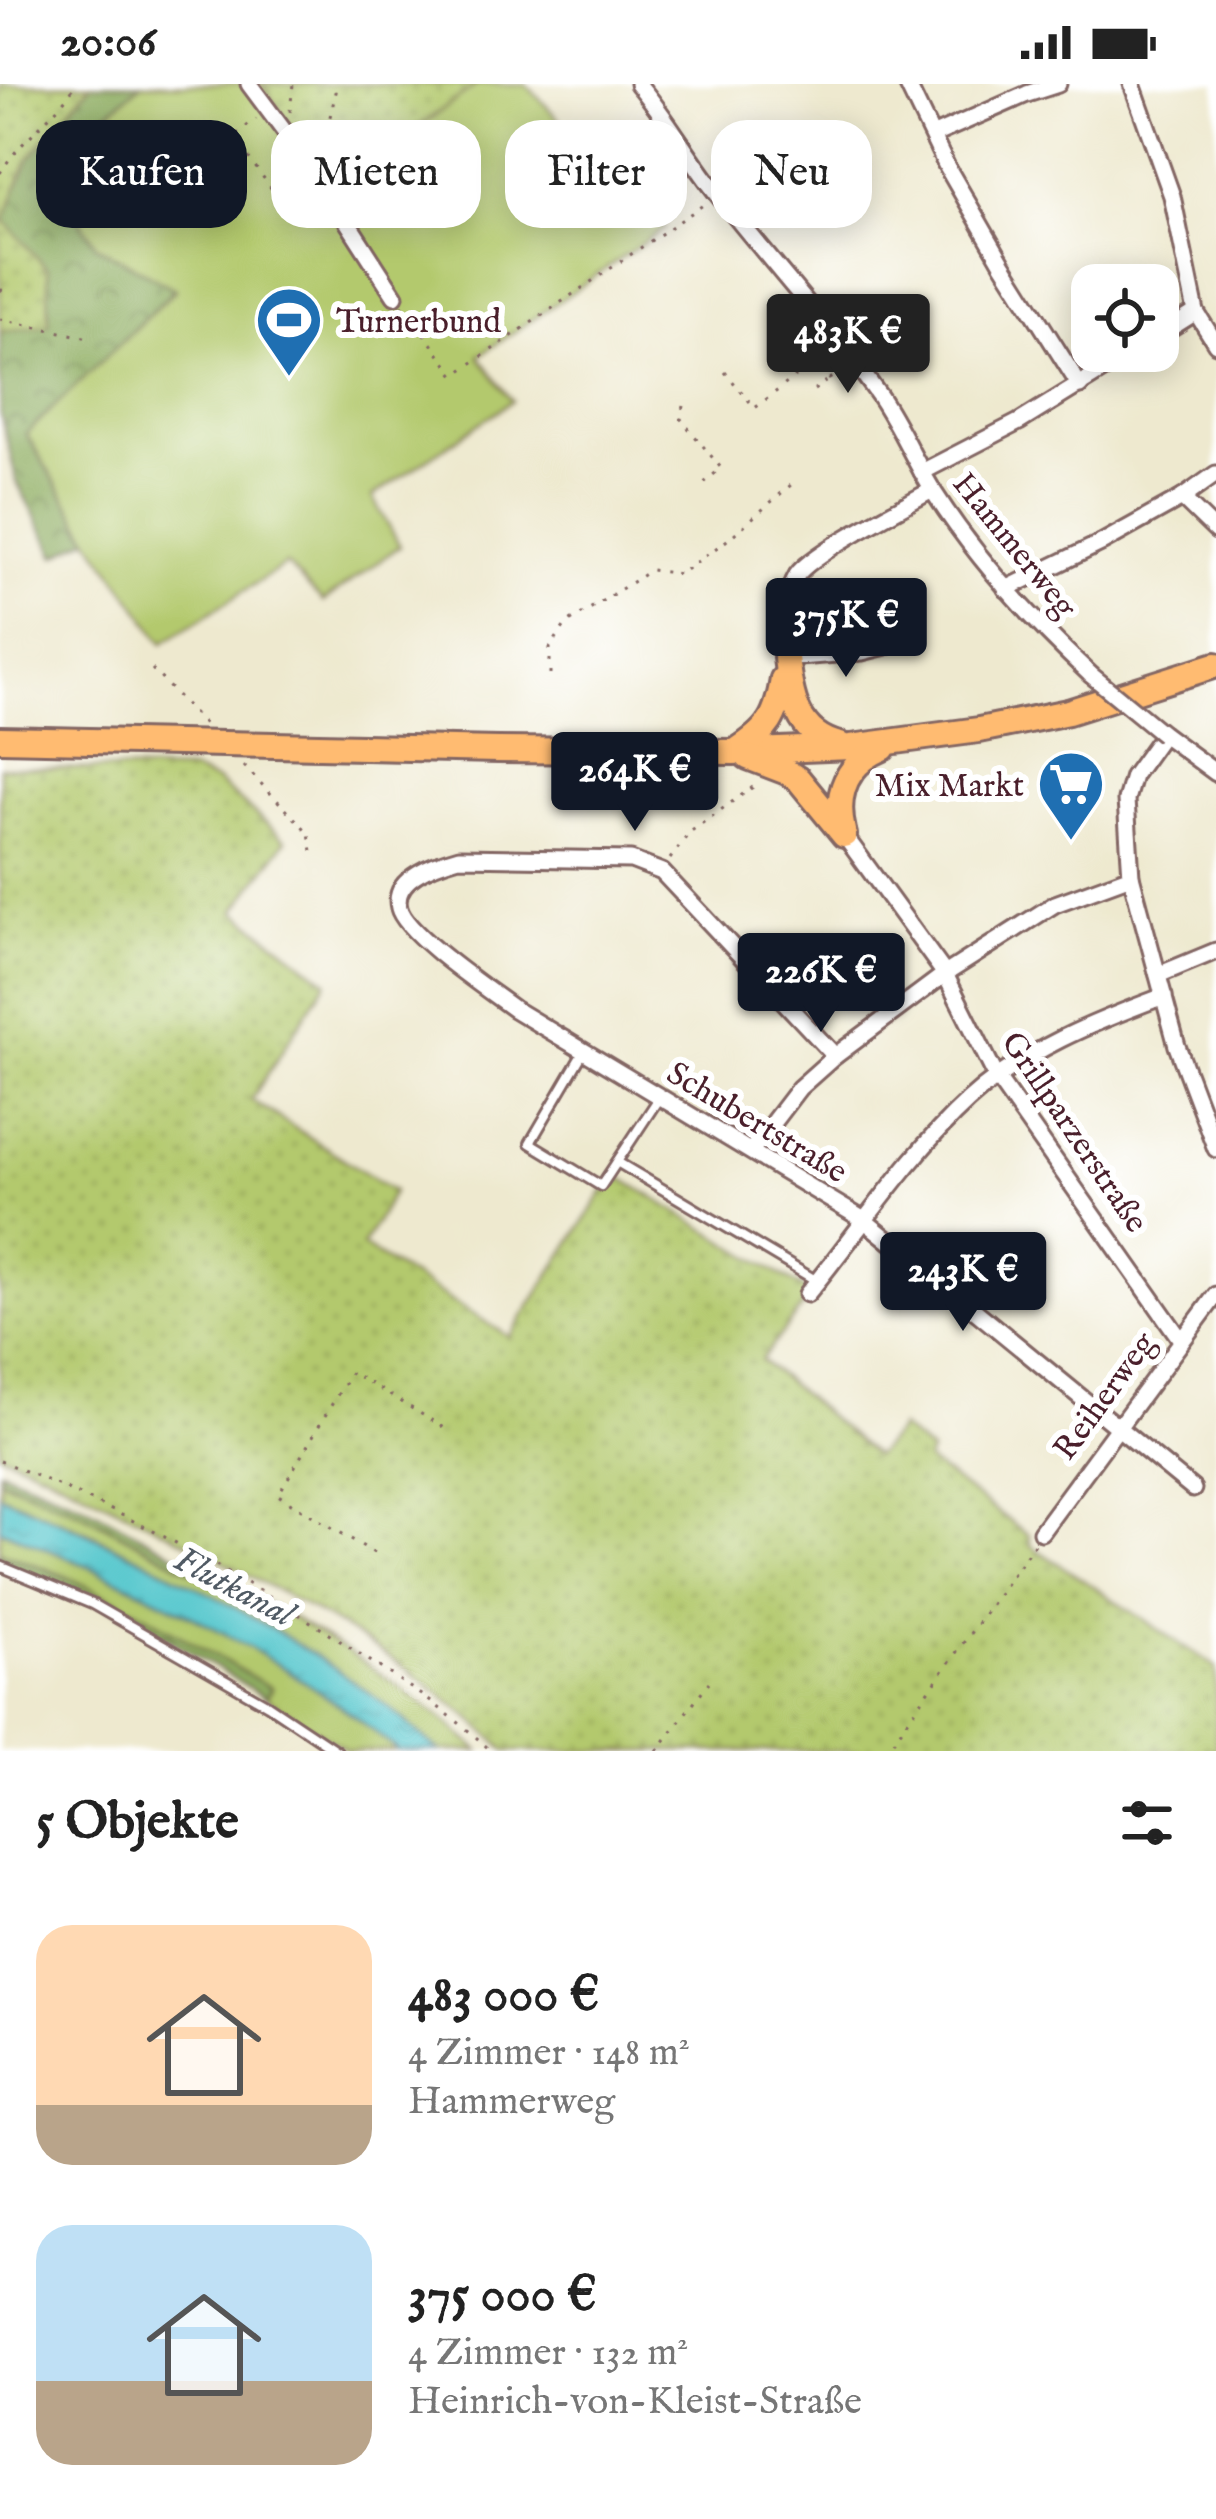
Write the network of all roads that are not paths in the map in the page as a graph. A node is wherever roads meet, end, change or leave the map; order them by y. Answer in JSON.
{"nodes":[{"id":1,"x":249,"y":84,"type":"edge"},
{"id":2,"x":638,"y":84,"type":"edge"},
{"id":3,"x":907,"y":84,"type":"edge"},
{"id":4,"x":1058,"y":84,"type":"edge"},
{"id":5,"x":1132,"y":84,"type":"edge"},
{"id":6,"x":934,"y":135,"type":"junction"},
{"id":7,"x":395,"y":296,"type":"road end"},
{"id":8,"x":1196,"y":312,"type":"junction"},
{"id":9,"x":1179,"y":323,"type":"edge"},
{"id":10,"x":1216,"y":344,"type":"edge"},
{"id":11,"x":1102,"y":372,"type":"edge"},
{"id":12,"x":1080,"y":386,"type":"junction"},
{"id":13,"x":922,"y":472,"type":"junction"},
{"id":14,"x":1216,"y":474,"type":"edge"},
{"id":15,"x":932,"y":490,"type":"junction"},
{"id":16,"x":1182,"y":498,"type":"junction"},
{"id":17,"x":1216,"y":531,"type":"edge"},
{"id":18,"x":1006,"y":589,"type":"junction"},
{"id":19,"x":898,"y":643,"type":"dead end"},
{"id":20,"x":786,"y":658,"type":"junction"},
{"id":21,"x":1216,"y":665,"type":"edge"},
{"id":22,"x":1163,"y":734,"type":"junction"},
{"id":23,"x":0,"y":739,"type":"edge"},
{"id":24,"x":896,"y":742,"type":"junction"},
{"id":25,"x":850,"y":747,"type":"junction"},
{"id":26,"x":734,"y":752,"type":"junction"},
{"id":27,"x":1216,"y":773,"type":"edge"},
{"id":28,"x":844,"y":835,"type":"junction"},
{"id":29,"x":1131,"y":876,"type":"junction"},
{"id":30,"x":1216,"y":951,"type":"edge"},
{"id":31,"x":945,"y":974,"type":"junction"},
{"id":32,"x":1159,"y":975,"type":"junction"},
{"id":33,"x":1164,"y":996,"type":"junction"},
{"id":34,"x":584,"y":1051,"type":"junction"},
{"id":35,"x":835,"y":1056,"type":"junction"},
{"id":36,"x":997,"y":1078,"type":"junction"},
{"id":37,"x":659,"y":1097,"type":"junction"},
{"id":38,"x":1216,"y":1149,"type":"edge"},
{"id":39,"x":751,"y":1151,"type":"junction"},
{"id":40,"x":617,"y":1162,"type":"junction"},
{"id":41,"x":864,"y":1220,"type":"junction"},
{"id":42,"x":812,"y":1288,"type":"joint"},
{"id":43,"x":1216,"y":1295,"type":"edge"},
{"id":44,"x":1181,"y":1340,"type":"junction"},
{"id":45,"x":1117,"y":1427,"type":"junction"},
{"id":46,"x":1193,"y":1489,"type":"dead end"},
{"id":47,"x":1041,"y":1532,"type":"road end"},
{"id":48,"x":0,"y":1566,"type":"edge"},
{"id":49,"x":338,"y":1751,"type":"edge"}],
"edges":[{"from":1,"to":7,"type":"street"},
{"from":2,"to":13,"type":"street","name":"Hammerweg"},
{"from":3,"to":6,"type":"street"},
{"from":4,"to":6,"type":"street"},
{"from":5,"to":8,"type":"street"},
{"from":6,"to":12,"type":"street"},
{"from":8,"to":9,"type":"street"},
{"from":8,"to":10,"type":"street"},
{"from":11,"to":12,"type":"street"},
{"from":12,"to":13,"type":"street"},
{"from":13,"to":15,"type":"street","name":"Hammerweg"},
{"from":14,"to":16,"type":"street"},
{"from":15,"to":18,"type":"street","name":"Hammerweg"},
{"from":15,"to":20,"type":"street"},
{"from":16,"to":17,"type":"street"},
{"from":16,"to":18,"type":"street"},
{"from":18,"to":22,"type":"street","name":"Hammerweg","bridge":true},
{"from":19,"to":20,"type":"street"},
{"from":20,"to":25,"type":"main road"},
{"from":20,"to":26,"type":"main road"},
{"from":21,"to":24,"type":"main road"},
{"from":22,"to":27,"type":"street","name":"Hammerweg"},
{"from":22,"to":29,"type":"street"},
{"from":23,"to":26,"type":"main road"},
{"from":24,"to":25,"type":"main road"},
{"from":24,"to":28,"type":"main road"},
{"from":25,"to":26,"type":"main road"},
{"from":26,"to":28,"type":"main road"},
{"from":28,"to":31,"type":"street","name":"Grillparzerstraße"},
{"from":29,"to":31,"type":"street"},
{"from":29,"to":32,"type":"street"},
{"from":30,"to":32,"type":"street"},
{"from":31,"to":35,"type":"street"},
{"from":31,"to":36,"type":"street","name":"Grillparzerstraße"},
{"from":32,"to":33,"type":"street"},
{"from":33,"to":36,"type":"street"},
{"from":33,"to":38,"type":"street"},
{"from":34,"to":35,"type":"street","name":"Schubertstraße"},
{"from":34,"to":37,"type":"street","name":"Schubertstraße"},
{"from":34,"to":40,"type":"lane"},
{"from":35,"to":39,"type":"street"},
{"from":36,"to":41,"type":"street"},
{"from":36,"to":44,"type":"street","name":"Grillparzerstraße"},
{"from":37,"to":39,"type":"street","name":"Schubertstraße"},
{"from":37,"to":40,"type":"lane"},
{"from":39,"to":41,"type":"street","name":"Schubertstraße"},
{"from":40,"to":42,"type":"lane"},
{"from":41,"to":42,"type":"street"},
{"from":41,"to":45,"type":"street","name":"Schubertstraße"},
{"from":43,"to":44,"type":"street","name":"Reiherweg"},
{"from":44,"to":45,"type":"street","name":"Reiherweg"},
{"from":45,"to":46,"type":"street","name":"Schubertstraße"},
{"from":45,"to":47,"type":"street","name":"Reiherweg"},
{"from":48,"to":49,"type":"lane"}]}
